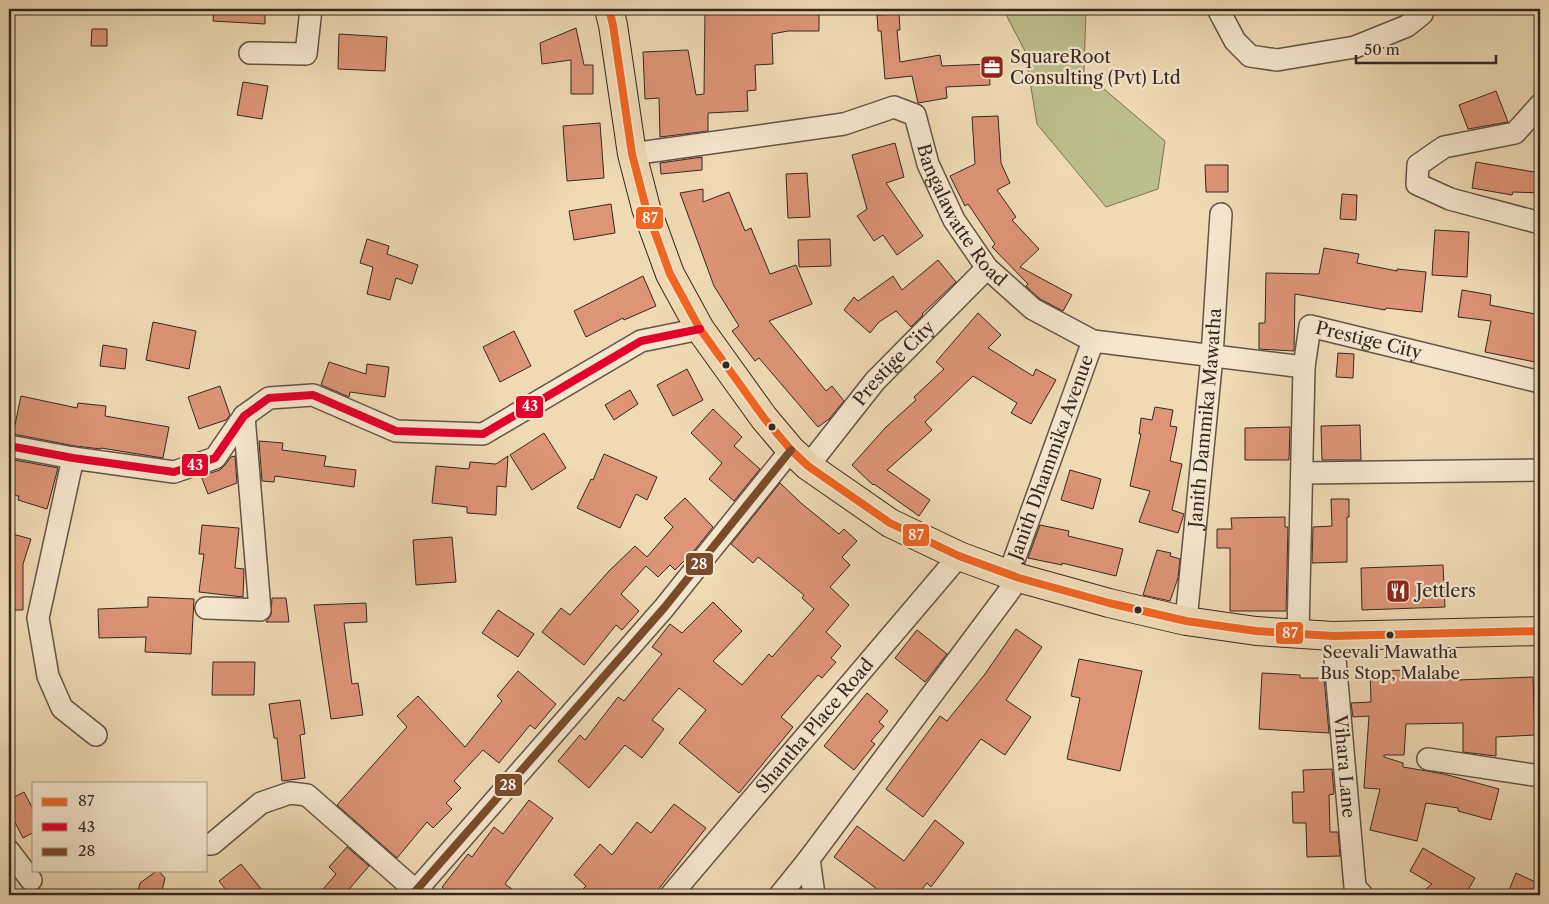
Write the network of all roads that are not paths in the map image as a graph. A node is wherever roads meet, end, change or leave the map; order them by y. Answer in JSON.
{"nodes":[{"id":1,"x":312,"y":9,"type":"edge"},
{"id":2,"x":609,"y":9,"type":"edge"},
{"id":3,"x":1218,"y":9,"type":"edge"},
{"id":4,"x":1424,"y":9,"type":"edge"},
{"id":5,"x":250,"y":54,"type":"dead end"},
{"id":6,"x":1540,"y":105,"type":"edge"},
{"id":7,"x":632,"y":154,"type":"junction"},
{"id":8,"x":1221,"y":214,"type":"dead end"},
{"id":9,"x":1540,"y":223,"type":"edge"},
{"id":10,"x":987,"y":268,"type":"junction"},
{"id":11,"x":700,"y":329,"type":"junction"},
{"id":12,"x":1093,"y":341,"type":"junction"},
{"id":13,"x":1212,"y":356,"type":"junction"},
{"id":14,"x":1304,"y":367,"type":"junction"},
{"id":15,"x":1540,"y":382,"type":"edge"},
{"id":16,"x":244,"y":416,"type":"junction"},
{"id":17,"x":9,"y":446,"type":"edge"},
{"id":18,"x":73,"y":458,"type":"junction"},
{"id":19,"x":799,"y":458,"type":"junction"},
{"id":20,"x":1540,"y":470,"type":"edge"},
{"id":21,"x":1302,"y":473,"type":"junction"},
{"id":22,"x":959,"y":556,"type":"junction"},
{"id":23,"x":1014,"y":576,"type":"junction"},
{"id":24,"x":206,"y":608,"type":"dead end"},
{"id":25,"x":1186,"y":621,"type":"junction"},
{"id":26,"x":1540,"y":631,"type":"edge"},
{"id":27,"x":1298,"y":634,"type":"junction"},
{"id":28,"x":1333,"y":636,"type":"junction"},
{"id":29,"x":96,"y":735,"type":"dead end"},
{"id":30,"x":1428,"y":758,"type":"dead end"},
{"id":31,"x":1540,"y":776,"type":"edge"},
{"id":32,"x":208,"y":844,"type":"edge"},
{"id":33,"x":9,"y":851,"type":"edge"},
{"id":34,"x":810,"y":859,"type":"junction"},
{"id":35,"x":35,"y":882,"type":"edge"},
{"id":36,"x":414,"y":893,"type":"edge"},
{"id":37,"x":672,"y":895,"type":"edge"},
{"id":38,"x":780,"y":895,"type":"edge"},
{"id":39,"x":814,"y":895,"type":"edge"},
{"id":40,"x":1361,"y":895,"type":"edge"}],
"edges":[{"from":1,"to":5,"type":"street"},
{"from":2,"to":7,"type":"main road"},
{"from":3,"to":4,"type":"street"},
{"from":6,"to":9,"type":"street"},
{"from":7,"to":10,"type":"street","name":"Bangalawatte Road"},
{"from":7,"to":11,"type":"main road"},
{"from":8,"to":13,"type":"street","name":"Janith Dammika Mawatha"},
{"from":10,"to":12,"type":"street","name":"Bangalawatte Road"},
{"from":10,"to":19,"type":"street","name":"Prestige City"},
{"from":11,"to":16,"type":"street"},
{"from":11,"to":19,"type":"main road"},
{"from":12,"to":13,"type":"street","name":"Bangalawatte Road"},
{"from":12,"to":23,"type":"street","name":"Janith Dhammika Avenue"},
{"from":13,"to":14,"type":"street","name":"Bangalawatte Road"},
{"from":13,"to":25,"type":"street","name":"Janith Dammika Mawatha"},
{"from":14,"to":15,"type":"street","name":"Prestige City"},
{"from":14,"to":21,"type":"street","name":"Prestige City"},
{"from":16,"to":18,"type":"street"},
{"from":16,"to":24,"type":"street"},
{"from":17,"to":18,"type":"street"},
{"from":18,"to":29,"type":"street"},
{"from":19,"to":22,"type":"main road"},
{"from":19,"to":36,"type":"street"},
{"from":20,"to":21,"type":"street"},
{"from":21,"to":27,"type":"street","name":"Prestige City"},
{"from":22,"to":23,"type":"main road"},
{"from":22,"to":37,"type":"street","name":"Shantha Place Road"},
{"from":23,"to":25,"type":"main road"},
{"from":23,"to":34,"type":"street","name":"Janith Dhammika Avenue"},
{"from":25,"to":27,"type":"main road"},
{"from":26,"to":28,"type":"main road"},
{"from":27,"to":28,"type":"main road"},
{"from":28,"to":40,"type":"street","name":"Vihara Lane"},
{"from":30,"to":31,"type":"street"},
{"from":32,"to":36,"type":"street"},
{"from":33,"to":35,"type":"street"},
{"from":34,"to":38,"type":"street","name":"Janith Dhammika Avenue"},
{"from":34,"to":39,"type":"street"}]}
